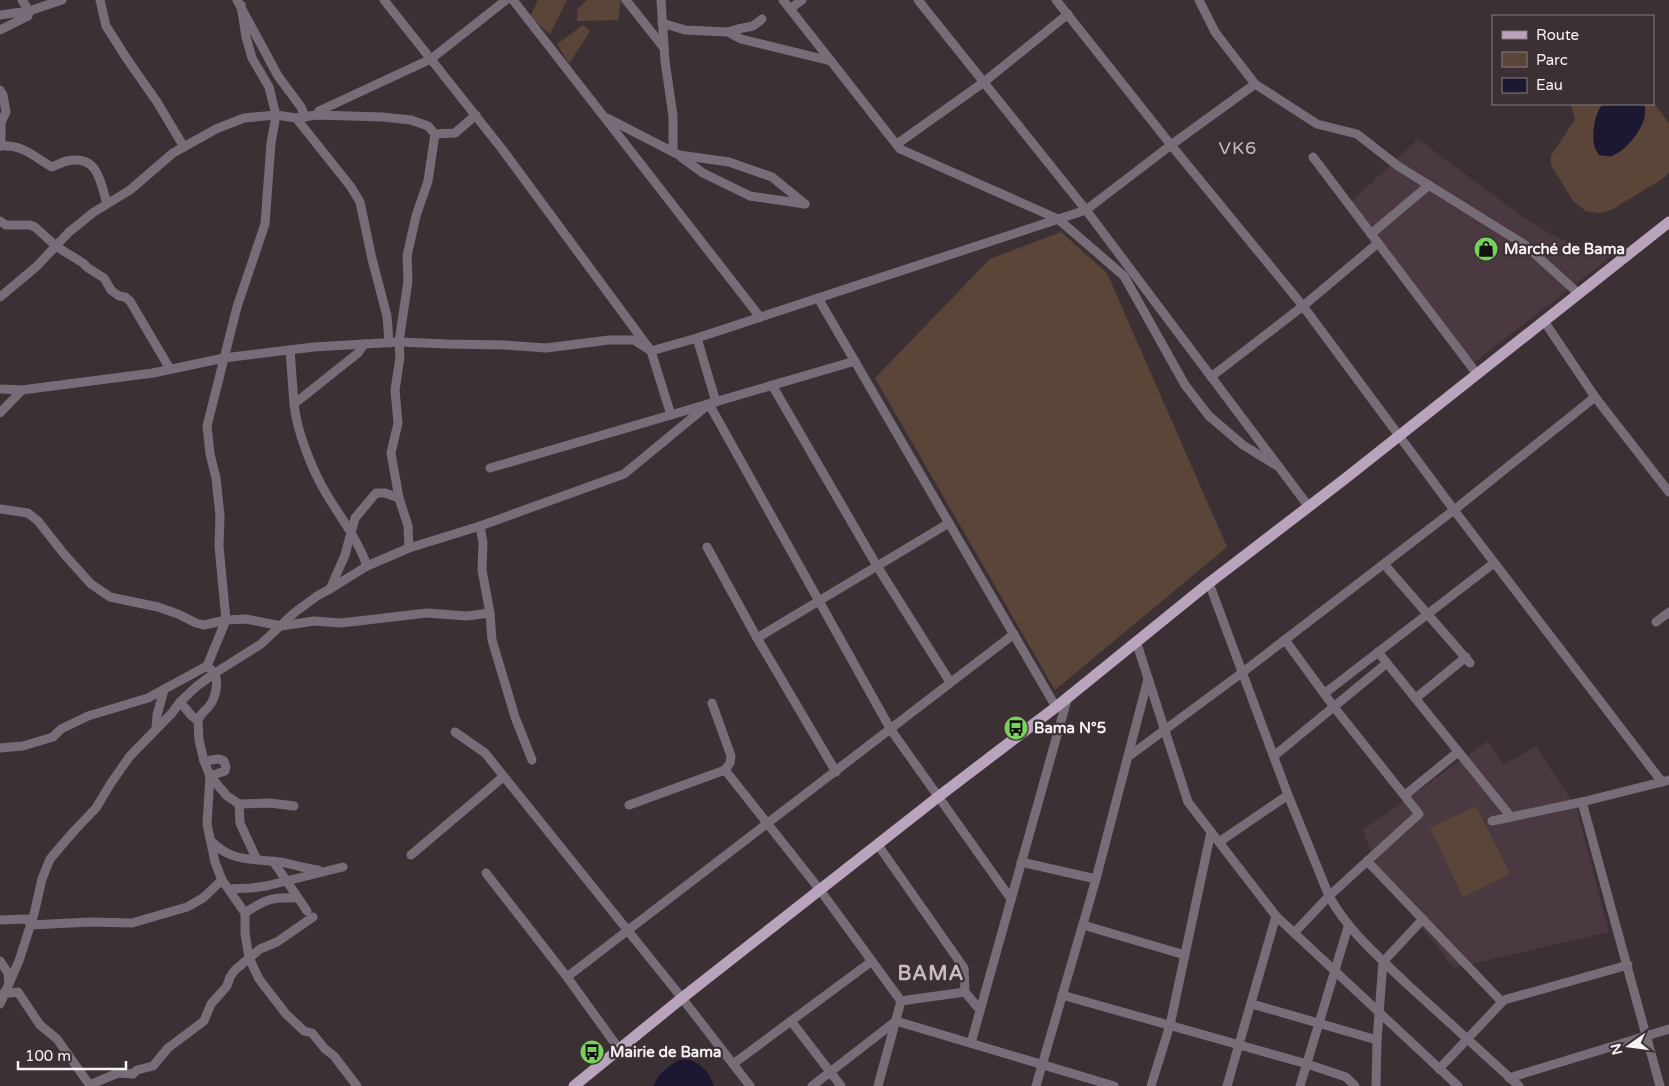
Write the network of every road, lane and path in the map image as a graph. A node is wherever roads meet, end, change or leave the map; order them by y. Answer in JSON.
{"nodes":[{"id":1,"x":22,"y":0,"type":"edge"},
{"id":2,"x":62,"y":0,"type":"edge"},
{"id":3,"x":100,"y":0,"type":"edge"},
{"id":4,"x":384,"y":0,"type":"edge"},
{"id":5,"x":506,"y":0,"type":"edge"},
{"id":6,"x":513,"y":0,"type":"edge"},
{"id":7,"x":626,"y":0,"type":"edge"},
{"id":8,"x":661,"y":0,"type":"edge"},
{"id":9,"x":783,"y":0,"type":"edge"},
{"id":10,"x":802,"y":0,"type":"edge"},
{"id":11,"x":918,"y":0,"type":"edge"},
{"id":12,"x":1056,"y":0,"type":"edge"},
{"id":13,"x":1199,"y":0,"type":"edge"},
{"id":14,"x":42,"y":3,"type":"edge"},
{"id":15,"x":240,"y":3,"type":"edge"},
{"id":16,"x":790,"y":9,"type":"junction"},
{"id":17,"x":29,"y":11,"type":"junction"},
{"id":18,"x":1068,"y":14,"type":"junction"},
{"id":19,"x":0,"y":15,"type":"edge"},
{"id":20,"x":762,"y":19,"type":"dead end"},
{"id":21,"x":662,"y":23,"type":"junction"},
{"id":22,"x":753,"y":26,"type":"junction"},
{"id":23,"x":0,"y":30,"type":"edge"},
{"id":24,"x":728,"y":32,"type":"junction"},
{"id":25,"x":759,"y":43,"type":"junction"},
{"id":26,"x":664,"y":48,"type":"junction"},
{"id":27,"x":431,"y":59,"type":"junction"},
{"id":28,"x":831,"y":61,"type":"junction"},
{"id":29,"x":984,"y":82,"type":"junction"},
{"id":30,"x":1255,"y":84,"type":"junction"},
{"id":31,"x":0,"y":90,"type":"edge"},
{"id":32,"x":276,"y":115,"type":"junction"},
{"id":33,"x":317,"y":115,"type":"junction"},
{"id":34,"x":476,"y":115,"type":"junction"},
{"id":35,"x":605,"y":116,"type":"junction"},
{"id":36,"x":301,"y":117,"type":"junction"},
{"id":37,"x":435,"y":134,"type":"junction"},
{"id":38,"x":896,"y":144,"type":"junction"},
{"id":39,"x":1171,"y":145,"type":"junction"},
{"id":40,"x":0,"y":146,"type":"edge"},
{"id":41,"x":184,"y":147,"type":"junction"},
{"id":42,"x":676,"y":154,"type":"junction"},
{"id":43,"x":1313,"y":157,"type":"dead end"},
{"id":44,"x":1428,"y":185,"type":"junction"},
{"id":45,"x":107,"y":203,"type":"junction"},
{"id":46,"x":1086,"y":210,"type":"junction"},
{"id":47,"x":1058,"y":219,"type":"junction"},
{"id":48,"x":0,"y":221,"type":"edge"},
{"id":49,"x":1669,"y":222,"type":"edge"},
{"id":50,"x":1371,"y":234,"type":"junction"},
{"id":51,"x":1378,"y":243,"type":"junction"},
{"id":52,"x":57,"y":247,"type":"junction"},
{"id":53,"x":1579,"y":294,"type":"junction"},
{"id":54,"x":0,"y":297,"type":"edge"},
{"id":55,"x":818,"y":298,"type":"junction"},
{"id":56,"x":1303,"y":306,"type":"junction"},
{"id":57,"x":760,"y":317,"type":"junction"},
{"id":58,"x":1544,"y":321,"type":"junction"},
{"id":59,"x":697,"y":338,"type":"junction"},
{"id":60,"x":394,"y":342,"type":"junction"},
{"id":61,"x":364,"y":344,"type":"junction"},
{"id":62,"x":290,"y":350,"type":"junction"},
{"id":63,"x":651,"y":351,"type":"junction"},
{"id":64,"x":224,"y":358,"type":"junction"},
{"id":65,"x":855,"y":361,"type":"junction"},
{"id":66,"x":170,"y":369,"type":"junction"},
{"id":67,"x":1477,"y":374,"type":"junction"},
{"id":68,"x":1211,"y":377,"type":"junction"},
{"id":69,"x":772,"y":385,"type":"junction"},
{"id":70,"x":0,"y":389,"type":"edge"},
{"id":71,"x":22,"y":390,"type":"junction"},
{"id":72,"x":1596,"y":397,"type":"junction"},
{"id":73,"x":713,"y":403,"type":"junction"},
{"id":74,"x":294,"y":404,"type":"junction"},
{"id":75,"x":0,"y":413,"type":"edge"},
{"id":76,"x":671,"y":415,"type":"junction"},
{"id":77,"x":1398,"y":436,"type":"junction"},
{"id":78,"x":1279,"y":466,"type":"junction"},
{"id":79,"x":490,"y":468,"type":"dead end"},
{"id":80,"x":1669,"y":492,"type":"edge"},
{"id":81,"x":399,"y":498,"type":"junction"},
{"id":82,"x":1309,"y":507,"type":"junction"},
{"id":83,"x":0,"y":509,"type":"edge"},
{"id":84,"x":1454,"y":510,"type":"junction"},
{"id":85,"x":949,"y":523,"type":"junction"},
{"id":86,"x":480,"y":526,"type":"junction"},
{"id":87,"x":350,"y":532,"type":"junction"},
{"id":88,"x":707,"y":547,"type":"dead end"},
{"id":89,"x":409,"y":548,"type":"junction"},
{"id":90,"x":1494,"y":563,"type":"junction"},
{"id":91,"x":1384,"y":564,"type":"junction"},
{"id":92,"x":367,"y":566,"type":"junction"},
{"id":93,"x":877,"y":566,"type":"junction"},
{"id":94,"x":1209,"y":583,"type":"junction"},
{"id":95,"x":330,"y":590,"type":"junction"},
{"id":96,"x":819,"y":600,"type":"junction"},
{"id":97,"x":1669,"y":612,"type":"edge"},
{"id":98,"x":490,"y":614,"type":"junction"},
{"id":99,"x":1429,"y":615,"type":"junction"},
{"id":100,"x":226,"y":620,"type":"junction"},
{"id":101,"x":1656,"y":622,"type":"dead end"},
{"id":102,"x":281,"y":626,"type":"junction"},
{"id":103,"x":1014,"y":634,"type":"junction"},
{"id":104,"x":757,"y":638,"type":"junction"},
{"id":105,"x":1285,"y":640,"type":"junction"},
{"id":106,"x":1136,"y":641,"type":"junction"},
{"id":107,"x":1378,"y":652,"type":"junction"},
{"id":108,"x":1387,"y":663,"type":"junction"},
{"id":109,"x":207,"y":666,"type":"junction"},
{"id":110,"x":1243,"y":672,"type":"junction"},
{"id":111,"x":215,"y":673,"type":"junction"},
{"id":112,"x":1148,"y":679,"type":"junction"},
{"id":113,"x":950,"y":682,"type":"junction"},
{"id":114,"x":164,"y":690,"type":"junction"},
{"id":115,"x":1325,"y":694,"type":"junction"},
{"id":116,"x":1068,"y":696,"type":"junction"},
{"id":117,"x":1416,"y":698,"type":"junction"},
{"id":118,"x":180,"y":702,"type":"junction"},
{"id":119,"x":712,"y":703,"type":"dead end"},
{"id":120,"x":1334,"y":706,"type":"junction"},
{"id":121,"x":1056,"y":707,"type":"junction"},
{"id":122,"x":198,"y":721,"type":"junction"},
{"id":123,"x":156,"y":729,"type":"junction"},
{"id":124,"x":1164,"y":729,"type":"junction"},
{"id":125,"x":891,"y":730,"type":"junction"},
{"id":126,"x":455,"y":732,"type":"dead end"},
{"id":127,"x":0,"y":748,"type":"edge"},
{"id":128,"x":1458,"y":752,"type":"junction"},
{"id":129,"x":1274,"y":756,"type":"junction"},
{"id":130,"x":1128,"y":757,"type":"junction"},
{"id":131,"x":532,"y":760,"type":"dead end"},
{"id":132,"x":204,"y":761,"type":"junction"},
{"id":133,"x":725,"y":770,"type":"junction"},
{"id":134,"x":836,"y":772,"type":"junction"},
{"id":135,"x":210,"y":776,"type":"junction"},
{"id":136,"x":504,"y":776,"type":"junction"},
{"id":137,"x":1666,"y":781,"type":"edge"},
{"id":138,"x":1288,"y":795,"type":"junction"},
{"id":139,"x":1404,"y":795,"type":"junction"},
{"id":140,"x":938,"y":797,"type":"junction"},
{"id":141,"x":1582,"y":802,"type":"junction"},
{"id":142,"x":239,"y":804,"type":"junction"},
{"id":143,"x":629,"y":805,"type":"dead end"},
{"id":144,"x":294,"y":806,"type":"dead end"},
{"id":145,"x":1511,"y":817,"type":"junction"},
{"id":146,"x":1492,"y":821,"type":"dead end"},
{"id":147,"x":768,"y":824,"type":"junction"},
{"id":148,"x":1211,"y":832,"type":"junction"},
{"id":149,"x":212,"y":842,"type":"junction"},
{"id":150,"x":1218,"y":842,"type":"junction"},
{"id":151,"x":878,"y":844,"type":"junction"},
{"id":152,"x":410,"y":855,"type":"dead end"},
{"id":153,"x":257,"y":860,"type":"junction"},
{"id":154,"x":273,"y":861,"type":"junction"},
{"id":155,"x":1367,"y":861,"type":"junction"},
{"id":156,"x":1021,"y":862,"type":"junction"},
{"id":157,"x":343,"y":866,"type":"dead end"},
{"id":158,"x":321,"y":871,"type":"junction"},
{"id":159,"x":486,"y":873,"type":"dead end"},
{"id":160,"x":1096,"y":879,"type":"junction"},
{"id":161,"x":222,"y":880,"type":"junction"},
{"id":162,"x":286,"y":881,"type":"junction"},
{"id":163,"x":229,"y":889,"type":"junction"},
{"id":164,"x":820,"y":890,"type":"junction"},
{"id":165,"x":1329,"y":896,"type":"junction"},
{"id":166,"x":297,"y":898,"type":"junction"},
{"id":167,"x":1011,"y":899,"type":"junction"},
{"id":168,"x":245,"y":913,"type":"junction"},
{"id":169,"x":1276,"y":916,"type":"junction"},
{"id":170,"x":1423,"y":919,"type":"junction"},
{"id":171,"x":0,"y":920,"type":"edge"},
{"id":172,"x":31,"y":925,"type":"junction"},
{"id":173,"x":1083,"y":926,"type":"junction"},
{"id":174,"x":1348,"y":927,"type":"junction"},
{"id":175,"x":628,"y":931,"type":"junction"},
{"id":176,"x":1294,"y":934,"type":"junction"},
{"id":177,"x":1185,"y":954,"type":"junction"},
{"id":178,"x":249,"y":958,"type":"junction"},
{"id":179,"x":0,"y":961,"type":"edge"},
{"id":180,"x":872,"y":961,"type":"junction"},
{"id":181,"x":1383,"y":962,"type":"junction"},
{"id":182,"x":1628,"y":965,"type":"junction"},
{"id":183,"x":1335,"y":972,"type":"junction"},
{"id":184,"x":567,"y":977,"type":"junction"},
{"id":185,"x":9,"y":984,"type":"junction"},
{"id":186,"x":966,"y":992,"type":"junction"},
{"id":187,"x":2,"y":994,"type":"edge"},
{"id":188,"x":1062,"y":996,"type":"junction"},
{"id":189,"x":682,"y":998,"type":"junction"},
{"id":190,"x":901,"y":1002,"type":"junction"},
{"id":191,"x":1502,"y":1002,"type":"junction"},
{"id":192,"x":0,"y":1004,"type":"edge"},
{"id":193,"x":1252,"y":1004,"type":"junction"},
{"id":194,"x":980,"y":1010,"type":"junction"},
{"id":195,"x":1379,"y":1013,"type":"junction"},
{"id":196,"x":791,"y":1021,"type":"junction"},
{"id":197,"x":896,"y":1021,"type":"junction"},
{"id":198,"x":1318,"y":1024,"type":"junction"},
{"id":199,"x":1170,"y":1025,"type":"junction"},
{"id":200,"x":1669,"y":1028,"type":"edge"},
{"id":201,"x":1647,"y":1035,"type":"junction"},
{"id":202,"x":1466,"y":1039,"type":"junction"},
{"id":203,"x":1378,"y":1040,"type":"junction"},
{"id":204,"x":971,"y":1043,"type":"junction"},
{"id":205,"x":1240,"y":1044,"type":"junction"},
{"id":206,"x":619,"y":1049,"type":"junction"},
{"id":207,"x":733,"y":1064,"type":"junction"},
{"id":208,"x":1042,"y":1064,"type":"junction"},
{"id":209,"x":1307,"y":1064,"type":"junction"},
{"id":210,"x":1440,"y":1069,"type":"junction"},
{"id":211,"x":830,"y":1071,"type":"junction"},
{"id":212,"x":1510,"y":1078,"type":"junction"},
{"id":213,"x":356,"y":1086,"type":"edge"},
{"id":214,"x":574,"y":1086,"type":"edge"},
{"id":215,"x":750,"y":1086,"type":"edge"},
{"id":216,"x":812,"y":1086,"type":"edge"},
{"id":217,"x":841,"y":1086,"type":"edge"},
{"id":218,"x":878,"y":1086,"type":"edge"},
{"id":219,"x":1036,"y":1086,"type":"edge"},
{"id":220,"x":1114,"y":1086,"type":"edge"},
{"id":221,"x":1151,"y":1086,"type":"edge"},
{"id":222,"x":1227,"y":1086,"type":"edge"},
{"id":223,"x":1300,"y":1086,"type":"edge"},
{"id":224,"x":1355,"y":1086,"type":"edge"},
{"id":225,"x":1376,"y":1086,"type":"edge"},
{"id":226,"x":1458,"y":1086,"type":"edge"},
{"id":227,"x":1518,"y":1086,"type":"edge"},
{"id":228,"x":1660,"y":1086,"type":"edge"}],
"edges":[{"from":1,"to":17,"type":"street"},
{"from":2,"to":14,"type":"street"},
{"from":3,"to":41,"type":"street"},
{"from":4,"to":27,"type":"street"},
{"from":5,"to":27,"type":"street"},
{"from":6,"to":35,"type":"street"},
{"from":7,"to":26,"type":"street"},
{"from":8,"to":21,"type":"street"},
{"from":9,"to":16,"type":"street"},
{"from":10,"to":16,"type":"street"},
{"from":11,"to":29,"type":"street"},
{"from":12,"to":18,"type":"street"},
{"from":13,"to":30,"type":"street"},
{"from":14,"to":17,"type":"street"},
{"from":15,"to":32,"type":"street"},
{"from":15,"to":36,"type":"street"},
{"from":16,"to":28,"type":"street"},
{"from":17,"to":19,"type":"street"},
{"from":17,"to":23,"type":"street"},
{"from":18,"to":29,"type":"street"},
{"from":18,"to":39,"type":"street"},
{"from":20,"to":22,"type":"street"},
{"from":21,"to":24,"type":"street"},
{"from":21,"to":26,"type":"street"},
{"from":22,"to":24,"type":"street"},
{"from":22,"to":25,"type":"street"},
{"from":24,"to":25,"type":"street"},
{"from":25,"to":28,"type":"street"},
{"from":26,"to":42,"type":"street"},
{"from":27,"to":33,"type":"street"},
{"from":27,"to":34,"type":"street"},
{"from":28,"to":38,"type":"street"},
{"from":29,"to":38,"type":"street"},
{"from":29,"to":46,"type":"street"},
{"from":30,"to":39,"type":"street"},
{"from":30,"to":44,"type":"street"},
{"from":31,"to":40,"type":"street"},
{"from":32,"to":36,"type":"street"},
{"from":32,"to":41,"type":"street"},
{"from":32,"to":64,"type":"street"},
{"from":33,"to":36,"type":"street"},
{"from":33,"to":37,"type":"street"},
{"from":34,"to":37,"type":"street"},
{"from":34,"to":63,"type":"street"},
{"from":35,"to":42,"type":"street"},
{"from":35,"to":57,"type":"street"},
{"from":36,"to":60,"type":"street"},
{"from":37,"to":60,"type":"street"},
{"from":38,"to":47,"type":"street"},
{"from":39,"to":46,"type":"street"},
{"from":39,"to":56,"type":"street"},
{"from":40,"to":45,"type":"street"},
{"from":41,"to":45,"type":"street"},
{"from":42,"to":42,"type":"street"},
{"from":43,"to":50,"type":"street"},
{"from":44,"to":50,"type":"street"},
{"from":44,"to":53,"type":"street"},
{"from":45,"to":52,"type":"street"},
{"from":46,"to":47,"type":"street"},
{"from":46,"to":68,"type":"street"},
{"from":47,"to":55,"type":"street"},
{"from":47,"to":78,"type":"street"},
{"from":48,"to":52,"type":"street"},
{"from":49,"to":53,"type":"main road"},
{"from":50,"to":51,"type":"street"},
{"from":51,"to":56,"type":"street"},
{"from":51,"to":67,"type":"street"},
{"from":52,"to":54,"type":"street"},
{"from":52,"to":66,"type":"street"},
{"from":53,"to":58,"type":"main road"},
{"from":55,"to":57,"type":"street"},
{"from":55,"to":65,"type":"street"},
{"from":56,"to":68,"type":"street"},
{"from":56,"to":77,"type":"street"},
{"from":57,"to":59,"type":"street"},
{"from":58,"to":67,"type":"main road"},
{"from":58,"to":72,"type":"street"},
{"from":59,"to":63,"type":"street"},
{"from":59,"to":73,"type":"street"},
{"from":60,"to":61,"type":"street"},
{"from":60,"to":63,"type":"street"},
{"from":60,"to":81,"type":"street"},
{"from":61,"to":62,"type":"street"},
{"from":61,"to":74,"type":"street"},
{"from":62,"to":64,"type":"street"},
{"from":62,"to":74,"type":"street"},
{"from":63,"to":76,"type":"street"},
{"from":64,"to":66,"type":"street"},
{"from":64,"to":100,"type":"street"},
{"from":65,"to":69,"type":"street"},
{"from":65,"to":85,"type":"street"},
{"from":66,"to":71,"type":"street"},
{"from":67,"to":77,"type":"main road"},
{"from":68,"to":78,"type":"street"},
{"from":69,"to":73,"type":"street"},
{"from":69,"to":93,"type":"street"},
{"from":70,"to":71,"type":"street"},
{"from":71,"to":75,"type":"street"},
{"from":72,"to":80,"type":"street"},
{"from":72,"to":84,"type":"street"},
{"from":73,"to":76,"type":"street"},
{"from":73,"to":86,"type":"street"},
{"from":73,"to":96,"type":"street"},
{"from":74,"to":87,"type":"street"},
{"from":76,"to":79,"type":"street"},
{"from":77,"to":82,"type":"main road"},
{"from":77,"to":84,"type":"street"},
{"from":78,"to":82,"type":"street"},
{"from":81,"to":87,"type":"street"},
{"from":81,"to":89,"type":"street"},
{"from":82,"to":94,"type":"main road"},
{"from":83,"to":100,"type":"street"},
{"from":84,"to":90,"type":"street"},
{"from":84,"to":91,"type":"street"},
{"from":85,"to":93,"type":"street"},
{"from":85,"to":103,"type":"street"},
{"from":86,"to":89,"type":"street"},
{"from":86,"to":98,"type":"street"},
{"from":87,"to":92,"type":"street"},
{"from":87,"to":95,"type":"street"},
{"from":88,"to":104,"type":"street"},
{"from":89,"to":92,"type":"street"},
{"from":90,"to":99,"type":"street"},
{"from":90,"to":137,"type":"street"},
{"from":91,"to":99,"type":"street"},
{"from":91,"to":105,"type":"street"},
{"from":92,"to":95,"type":"street"},
{"from":93,"to":96,"type":"street"},
{"from":93,"to":113,"type":"street"},
{"from":94,"to":106,"type":"main road"},
{"from":94,"to":110,"type":"street"},
{"from":95,"to":102,"type":"street"},
{"from":96,"to":104,"type":"street"},
{"from":96,"to":125,"type":"street"},
{"from":97,"to":101,"type":"street"},
{"from":98,"to":102,"type":"street"},
{"from":98,"to":131,"type":"street"},
{"from":99,"to":107,"type":"street"},
{"from":99,"to":117,"type":"street"},
{"from":100,"to":102,"type":"street"},
{"from":100,"to":109,"type":"street"},
{"from":102,"to":111,"type":"street"},
{"from":103,"to":113,"type":"street"},
{"from":103,"to":121,"type":"street"},
{"from":104,"to":134,"type":"street"},
{"from":105,"to":110,"type":"street"},
{"from":105,"to":115,"type":"street"},
{"from":106,"to":112,"type":"street"},
{"from":106,"to":116,"type":"main road"},
{"from":107,"to":108,"type":"street"},
{"from":107,"to":115,"type":"street"},
{"from":108,"to":117,"type":"street"},
{"from":108,"to":120,"type":"street"},
{"from":109,"to":111,"type":"street"},
{"from":109,"to":114,"type":"street"},
{"from":110,"to":124,"type":"street"},
{"from":110,"to":129,"type":"street"},
{"from":111,"to":118,"type":"street"},
{"from":111,"to":122,"type":"street"},
{"from":112,"to":124,"type":"street"},
{"from":112,"to":130,"type":"street"},
{"from":113,"to":125,"type":"street"},
{"from":114,"to":123,"type":"street"},
{"from":114,"to":127,"type":"street"},
{"from":115,"to":120,"type":"street"},
{"from":116,"to":121,"type":"main road"},
{"from":116,"to":156,"type":"street"},
{"from":117,"to":128,"type":"street"},
{"from":118,"to":122,"type":"street"},
{"from":118,"to":123,"type":"street"},
{"from":119,"to":133,"type":"street"},
{"from":120,"to":129,"type":"street"},
{"from":120,"to":139,"type":"street"},
{"from":121,"to":140,"type":"main road"},
{"from":122,"to":132,"type":"street"},
{"from":123,"to":172,"type":"street"},
{"from":124,"to":130,"type":"street"},
{"from":124,"to":148,"type":"street"},
{"from":125,"to":134,"type":"street"},
{"from":125,"to":140,"type":"street"},
{"from":126,"to":136,"type":"street"},
{"from":128,"to":139,"type":"street"},
{"from":128,"to":145,"type":"street"},
{"from":129,"to":138,"type":"street"},
{"from":130,"to":160,"type":"street"},
{"from":132,"to":135,"type":"street"},
{"from":132,"to":135,"type":"street"},
{"from":133,"to":143,"type":"street"},
{"from":133,"to":147,"type":"street"},
{"from":134,"to":147,"type":"street"},
{"from":135,"to":142,"type":"street"},
{"from":135,"to":149,"type":"street"},
{"from":136,"to":152,"type":"street"},
{"from":136,"to":175,"type":"street"},
{"from":137,"to":141,"type":"street"},
{"from":138,"to":150,"type":"street"},
{"from":138,"to":165,"type":"street"},
{"from":139,"to":155,"type":"street"},
{"from":140,"to":151,"type":"main road"},
{"from":140,"to":167,"type":"street"},
{"from":141,"to":145,"type":"street"},
{"from":141,"to":182,"type":"street"},
{"from":142,"to":144,"type":"street"},
{"from":142,"to":153,"type":"street"},
{"from":145,"to":146,"type":"street"},
{"from":147,"to":164,"type":"street"},
{"from":147,"to":175,"type":"street"},
{"from":148,"to":150,"type":"street"},
{"from":148,"to":177,"type":"street"},
{"from":149,"to":153,"type":"street"},
{"from":149,"to":161,"type":"street"},
{"from":150,"to":169,"type":"street"},
{"from":151,"to":164,"type":"main road"},
{"from":151,"to":186,"type":"street"},
{"from":153,"to":154,"type":"street"},
{"from":154,"to":158,"type":"street"},
{"from":154,"to":162,"type":"street"},
{"from":155,"to":165,"type":"street"},
{"from":155,"to":170,"type":"street"},
{"from":156,"to":160,"type":"street"},
{"from":156,"to":167,"type":"street"},
{"from":157,"to":158,"type":"street"},
{"from":158,"to":162,"type":"street"},
{"from":159,"to":184,"type":"street"},
{"from":160,"to":173,"type":"street"},
{"from":161,"to":163,"type":"street"},
{"from":161,"to":172,"type":"street"},
{"from":162,"to":163,"type":"street"},
{"from":162,"to":166,"type":"street"},
{"from":163,"to":168,"type":"street"},
{"from":164,"to":180,"type":"street"},
{"from":164,"to":189,"type":"main road"},
{"from":165,"to":174,"type":"street"},
{"from":165,"to":176,"type":"street"},
{"from":166,"to":168,"type":"street"},
{"from":166,"to":178,"type":"street"},
{"from":167,"to":194,"type":"street"},
{"from":168,"to":178,"type":"street"},
{"from":169,"to":176,"type":"street"},
{"from":169,"to":193,"type":"street"},
{"from":170,"to":181,"type":"street"},
{"from":170,"to":191,"type":"street"},
{"from":171,"to":172,"type":"street"},
{"from":172,"to":185,"type":"street"},
{"from":173,"to":177,"type":"street"},
{"from":173,"to":188,"type":"street"},
{"from":174,"to":181,"type":"street"},
{"from":174,"to":183,"type":"street"},
{"from":175,"to":184,"type":"street"},
{"from":175,"to":189,"type":"street"},
{"from":176,"to":183,"type":"street"},
{"from":177,"to":199,"type":"street"},
{"from":178,"to":187,"type":"street"},
{"from":178,"to":213,"type":"street"},
{"from":179,"to":185,"type":"street"},
{"from":180,"to":190,"type":"street"},
{"from":180,"to":196,"type":"street"},
{"from":181,"to":195,"type":"street"},
{"from":181,"to":202,"type":"street"},
{"from":182,"to":191,"type":"street"},
{"from":182,"to":201,"type":"street"},
{"from":183,"to":195,"type":"street"},
{"from":183,"to":198,"type":"street"},
{"from":184,"to":206,"type":"street"},
{"from":185,"to":187,"type":"street"},
{"from":186,"to":190,"type":"street"},
{"from":186,"to":194,"type":"street"},
{"from":187,"to":192,"type":"street"},
{"from":188,"to":199,"type":"street"},
{"from":188,"to":208,"type":"street"},
{"from":189,"to":206,"type":"main road"},
{"from":189,"to":207,"type":"street"},
{"from":190,"to":197,"type":"street"},
{"from":191,"to":202,"type":"street"},
{"from":193,"to":198,"type":"street"},
{"from":193,"to":205,"type":"street"},
{"from":194,"to":204,"type":"street"},
{"from":195,"to":203,"type":"street"},
{"from":195,"to":210,"type":"street"},
{"from":196,"to":207,"type":"street"},
{"from":196,"to":211,"type":"street"},
{"from":197,"to":204,"type":"street"},
{"from":197,"to":211,"type":"street"},
{"from":197,"to":218,"type":"street"},
{"from":198,"to":203,"type":"street"},
{"from":198,"to":209,"type":"street"},
{"from":199,"to":205,"type":"street"},
{"from":199,"to":221,"type":"street"},
{"from":200,"to":201,"type":"street"},
{"from":201,"to":212,"type":"street"},
{"from":201,"to":228,"type":"street"},
{"from":202,"to":210,"type":"street"},
{"from":202,"to":212,"type":"street"},
{"from":203,"to":225,"type":"street"},
{"from":204,"to":208,"type":"street"},
{"from":205,"to":209,"type":"street"},
{"from":205,"to":222,"type":"street"},
{"from":206,"to":214,"type":"main road"},
{"from":207,"to":215,"type":"street"},
{"from":208,"to":219,"type":"street"},
{"from":208,"to":220,"type":"street"},
{"from":209,"to":223,"type":"street"},
{"from":209,"to":224,"type":"street"},
{"from":210,"to":226,"type":"street"},
{"from":211,"to":216,"type":"street"},
{"from":211,"to":217,"type":"street"},
{"from":212,"to":227,"type":"street"}]}
